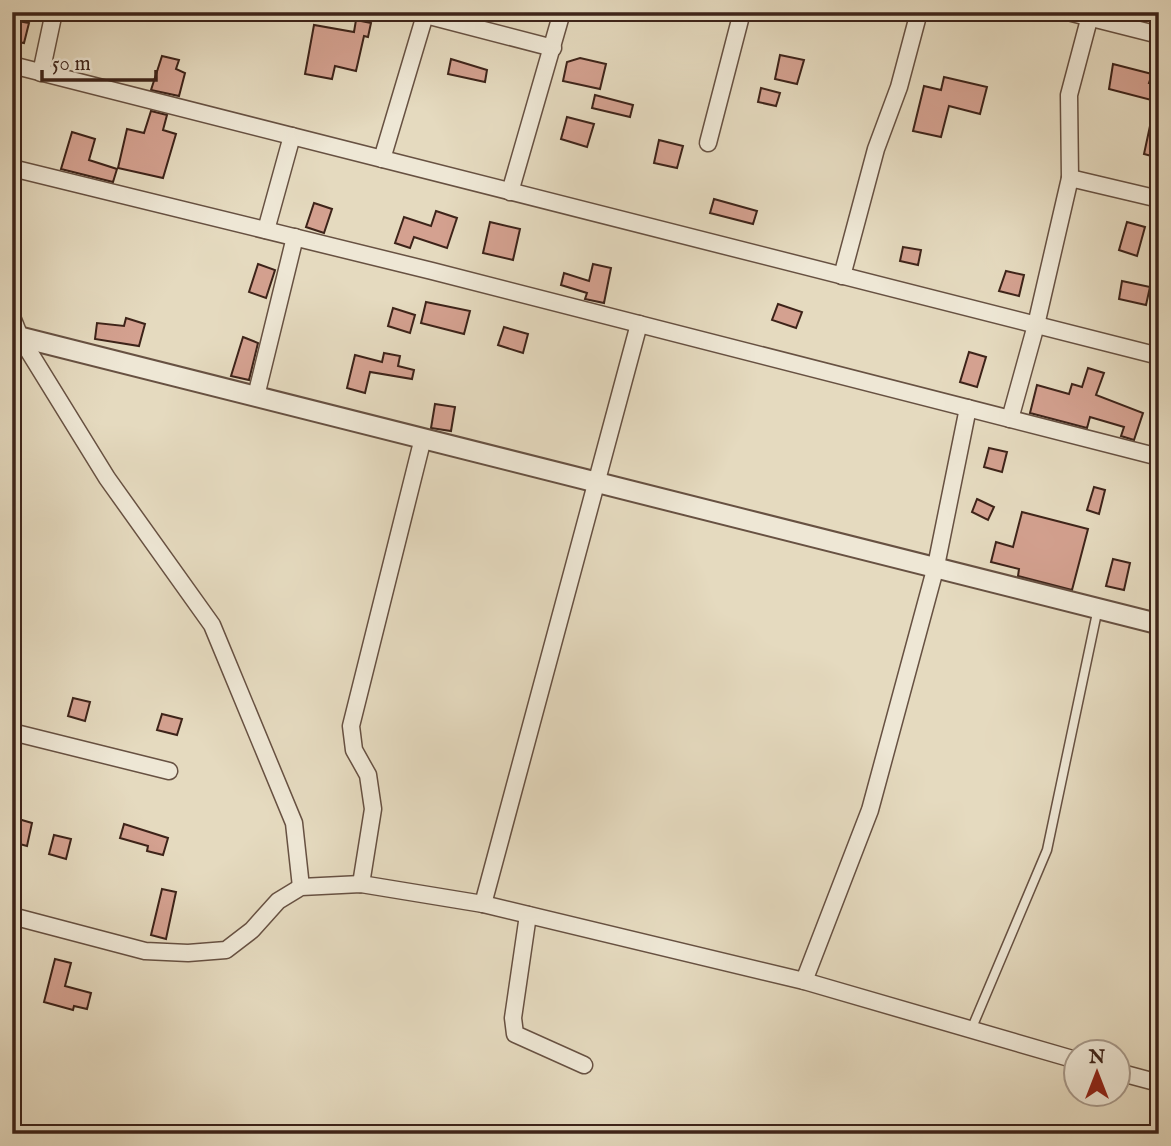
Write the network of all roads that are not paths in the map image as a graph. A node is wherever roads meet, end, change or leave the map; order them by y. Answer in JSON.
{"nodes":[{"id":1,"x":54,"y":12,"type":"edge"},
{"id":2,"x":562,"y":12,"type":"edge"},
{"id":3,"x":742,"y":12,"type":"edge"},
{"id":4,"x":919,"y":12,"type":"edge"},
{"id":5,"x":1068,"y":12,"type":"edge"},
{"id":6,"x":419,"y":14,"type":"edge"},
{"id":7,"x":1090,"y":15,"type":"edge"},
{"id":8,"x":1159,"y":35,"type":"edge"},
{"id":9,"x":553,"y":48,"type":"junction"},
{"id":10,"x":12,"y":65,"type":"edge"},
{"id":11,"x":41,"y":73,"type":"junction"},
{"id":12,"x":292,"y":136,"type":"junction"},
{"id":13,"x":708,"y":144,"type":"dead end"},
{"id":14,"x":382,"y":159,"type":"junction"},
{"id":15,"x":12,"y":168,"type":"edge"},
{"id":16,"x":1070,"y":178,"type":"junction"},
{"id":17,"x":510,"y":192,"type":"junction"},
{"id":18,"x":1159,"y":199,"type":"edge"},
{"id":19,"x":266,"y":230,"type":"junction"},
{"id":20,"x":295,"y":237,"type":"junction"},
{"id":21,"x":842,"y":276,"type":"junction"},
{"id":22,"x":12,"y":317,"type":"edge"},
{"id":23,"x":639,"y":324,"type":"junction"},
{"id":24,"x":1037,"y":325,"type":"junction"},
{"id":25,"x":16,"y":336,"type":"edge"},
{"id":26,"x":1159,"y":356,"type":"edge"},
{"id":27,"x":256,"y":396,"type":"junction"},
{"id":28,"x":968,"y":408,"type":"junction"},
{"id":29,"x":1010,"y":419,"type":"junction"},
{"id":30,"x":423,"y":438,"type":"junction"},
{"id":31,"x":1159,"y":457,"type":"edge"},
{"id":32,"x":596,"y":481,"type":"junction"},
{"id":33,"x":936,"y":566,"type":"junction"},
{"id":34,"x":1098,"y":608,"type":"junction"},
{"id":35,"x":1159,"y":624,"type":"edge"},
{"id":36,"x":12,"y":732,"type":"edge"},
{"id":37,"x":169,"y":771,"type":"dead end"},
{"id":38,"x":361,"y":884,"type":"junction"},
{"id":39,"x":301,"y":887,"type":"junction"},
{"id":40,"x":483,"y":904,"type":"junction"},
{"id":41,"x":528,"y":915,"type":"junction"},
{"id":42,"x":12,"y":916,"type":"edge"},
{"id":43,"x":804,"y":981,"type":"junction"},
{"id":44,"x":971,"y":1030,"type":"junction"},
{"id":45,"x":1062,"y":1056,"type":"edge"},
{"id":46,"x":584,"y":1065,"type":"dead end"},
{"id":47,"x":1132,"y":1074,"type":"edge"},
{"id":48,"x":1158,"y":1079,"type":"edge"}],
"edges":[{"from":1,"to":11,"type":"street"},
{"from":2,"to":9,"type":"street"},
{"from":3,"to":13,"type":"street"},
{"from":4,"to":21,"type":"street"},
{"from":5,"to":7,"type":"street"},
{"from":6,"to":9,"type":"street"},
{"from":6,"to":14,"type":"street"},
{"from":7,"to":8,"type":"street"},
{"from":7,"to":16,"type":"street"},
{"from":9,"to":17,"type":"street"},
{"from":10,"to":11,"type":"street"},
{"from":11,"to":12,"type":"street"},
{"from":12,"to":14,"type":"street"},
{"from":12,"to":19,"type":"street"},
{"from":14,"to":17,"type":"street"},
{"from":15,"to":19,"type":"street"},
{"from":16,"to":18,"type":"street"},
{"from":16,"to":24,"type":"street"},
{"from":17,"to":21,"type":"street"},
{"from":19,"to":20,"type":"street"},
{"from":20,"to":23,"type":"street"},
{"from":20,"to":27,"type":"street"},
{"from":21,"to":24,"type":"street"},
{"from":22,"to":25,"type":"street"},
{"from":23,"to":28,"type":"street"},
{"from":23,"to":32,"type":"street"},
{"from":24,"to":26,"type":"street"},
{"from":24,"to":29,"type":"street"},
{"from":25,"to":27,"type":"street"},
{"from":25,"to":39,"type":"street"},
{"from":27,"to":30,"type":"street"},
{"from":28,"to":29,"type":"street"},
{"from":28,"to":33,"type":"street"},
{"from":29,"to":31,"type":"street"},
{"from":30,"to":32,"type":"street"},
{"from":30,"to":38,"type":"street"},
{"from":32,"to":33,"type":"street"},
{"from":32,"to":40,"type":"street"},
{"from":33,"to":34,"type":"street"},
{"from":33,"to":43,"type":"street"},
{"from":34,"to":35,"type":"street"},
{"from":34,"to":44,"type":"lane"},
{"from":36,"to":37,"type":"street"},
{"from":38,"to":39,"type":"street"},
{"from":38,"to":40,"type":"street"},
{"from":39,"to":42,"type":"street"},
{"from":40,"to":41,"type":"street"},
{"from":41,"to":43,"type":"street"},
{"from":41,"to":46,"type":"street"},
{"from":43,"to":44,"type":"street"},
{"from":44,"to":45,"type":"street"},
{"from":47,"to":48,"type":"street"}]}
